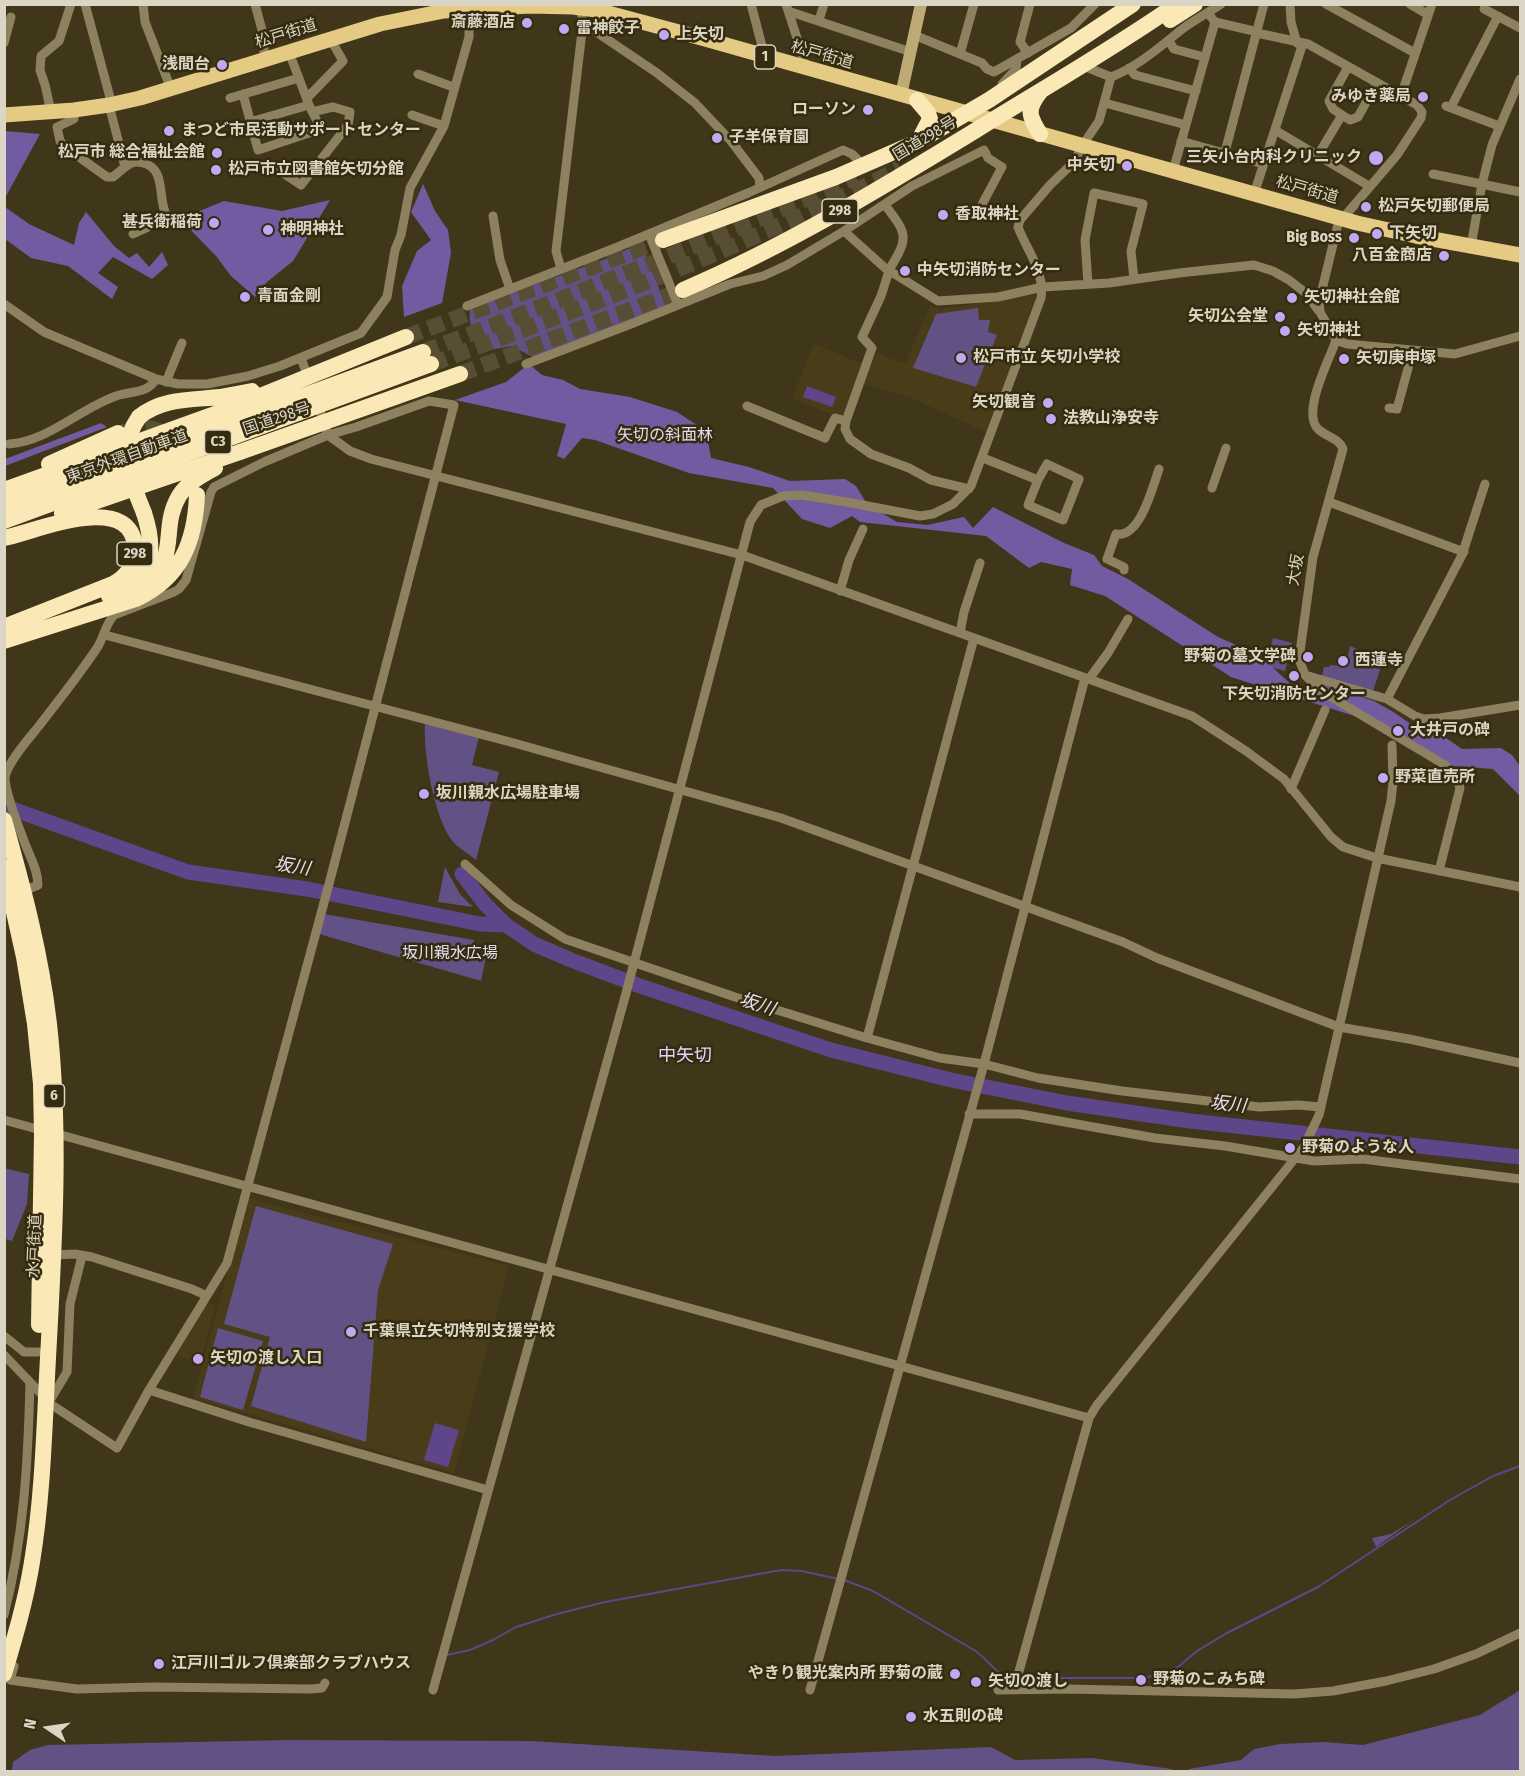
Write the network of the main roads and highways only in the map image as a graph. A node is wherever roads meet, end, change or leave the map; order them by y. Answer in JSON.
{"nodes":[{"id":1,"x":1119,"y":4,"type":"edge"},
{"id":2,"x":1133,"y":4,"type":"edge"},
{"id":3,"x":1177,"y":4,"type":"edge"},
{"id":4,"x":529,"y":5,"type":"edge"},
{"id":5,"x":1201,"y":9,"type":"edge"},
{"id":6,"x":578,"y":10,"type":"edge"},
{"id":7,"x":1076,"y":41,"type":"junction"},
{"id":8,"x":1109,"y":47,"type":"junction"},
{"id":9,"x":1040,"y":92,"type":"junction"},
{"id":10,"x":909,"y":98,"type":"junction"},
{"id":11,"x":966,"y":113,"type":"junction"},
{"id":12,"x":4,"y":115,"type":"edge"},
{"id":13,"x":991,"y":121,"type":"junction"},
{"id":14,"x":1040,"y":134,"type":"junction"},
{"id":15,"x":919,"y":141,"type":"junction"},
{"id":16,"x":656,"y":237,"type":"tunnel mouth"},
{"id":17,"x":1521,"y":255,"type":"edge"},
{"id":18,"x":681,"y":298,"type":"tunnel mouth"},
{"id":19,"x":399,"y":340,"type":"tunnel mouth"},
{"id":20,"x":460,"y":374,"type":"tunnel mouth"},
{"id":21,"x":223,"y":404,"type":"junction"},
{"id":22,"x":118,"y":433,"type":"tunnel mouth"},
{"id":23,"x":240,"y":454,"type":"junction"},
{"id":24,"x":4,"y":484,"type":"edge"},
{"id":25,"x":4,"y":490,"type":"edge"},
{"id":26,"x":197,"y":495,"type":"dead end"},
{"id":27,"x":4,"y":506,"type":"edge"},
{"id":28,"x":4,"y":521,"type":"edge"},
{"id":29,"x":4,"y":536,"type":"edge"},
{"id":30,"x":126,"y":601,"type":"junction"},
{"id":31,"x":39,"y":614,"type":"junction"},
{"id":32,"x":4,"y":627,"type":"edge"},
{"id":33,"x":4,"y":641,"type":"edge"},
{"id":34,"x":11,"y":820,"type":"edge"},
{"id":35,"x":4,"y":867,"type":"edge"},
{"id":36,"x":38,"y":1379,"type":"junction"},
{"id":37,"x":4,"y":1642,"type":"edge"},
{"id":38,"x":4,"y":1674,"type":"edge"}],
"edges":[{"from":1,"to":7,"type":"highway"},
{"from":2,"to":7,"type":"highway","name":"国道298号","number":"298"},
{"from":3,"to":8,"type":"highway","name":"国道298号","number":"298"},
{"from":4,"to":6,"type":"main road","name":"松戸街道","number":"1"},
{"from":4,"to":12,"type":"main road","name":"松戸街道","number":"1"},
{"from":5,"to":8,"type":"highway"},
{"from":6,"to":10,"type":"main road","name":"松戸街道","number":"1"},
{"from":7,"to":11,"type":"highway","name":"国道298号","number":"298"},
{"from":8,"to":9,"type":"highway","name":"国道298号","number":"298"},
{"from":9,"to":13,"type":"highway","name":"国道298号","number":"298"},
{"from":9,"to":14,"type":"highway"},
{"from":10,"to":11,"type":"main road","name":"松戸街道","number":"1"},
{"from":10,"to":15,"type":"highway"},
{"from":11,"to":13,"type":"main road","name":"松戸街道","number":"1"},
{"from":11,"to":15,"type":"highway","name":"国道298号","number":"298"},
{"from":13,"to":14,"type":"main road","name":"松戸街道","number":"1"},
{"from":13,"to":18,"type":"highway","name":"国道298号","number":"298"},
{"from":14,"to":17,"type":"main road","name":"松戸街道","number":"1"},
{"from":15,"to":16,"type":"highway","name":"国道298号","number":"298"},
{"from":19,"to":21,"type":"highway","name":"国道298号","number":"298","bridge":true},
{"from":20,"to":23,"type":"highway","name":"国道298号","number":"298","bridge":true},
{"from":21,"to":25,"type":"highway","name":"国道298号","number":"298"},
{"from":21,"to":31,"type":"highway","number":"298","bridge":true},
{"from":22,"to":24,"type":"highway"},
{"from":23,"to":29,"type":"highway","name":"国道298号","number":"298"},
{"from":23,"to":30,"type":"highway","number":"298"},
{"from":26,"to":30,"type":"highway","number":"298"},
{"from":27,"to":28,"type":"highway","name":"東京外環自動車道","number":"C3","bridge":true},
{"from":29,"to":31,"type":"highway","number":"298"},
{"from":30,"to":33,"type":"highway","number":"298"},
{"from":31,"to":32,"type":"highway","number":"298"},
{"from":34,"to":36,"type":"highway","name":"水戸街道","number":"6"},
{"from":35,"to":36,"type":"highway","name":"水戸街道","number":"6"},
{"from":36,"to":37,"type":"highway","name":"水戸街道","number":"6"},
{"from":36,"to":38,"type":"highway","name":"水戸街道","number":"6","bridge":true}]}
